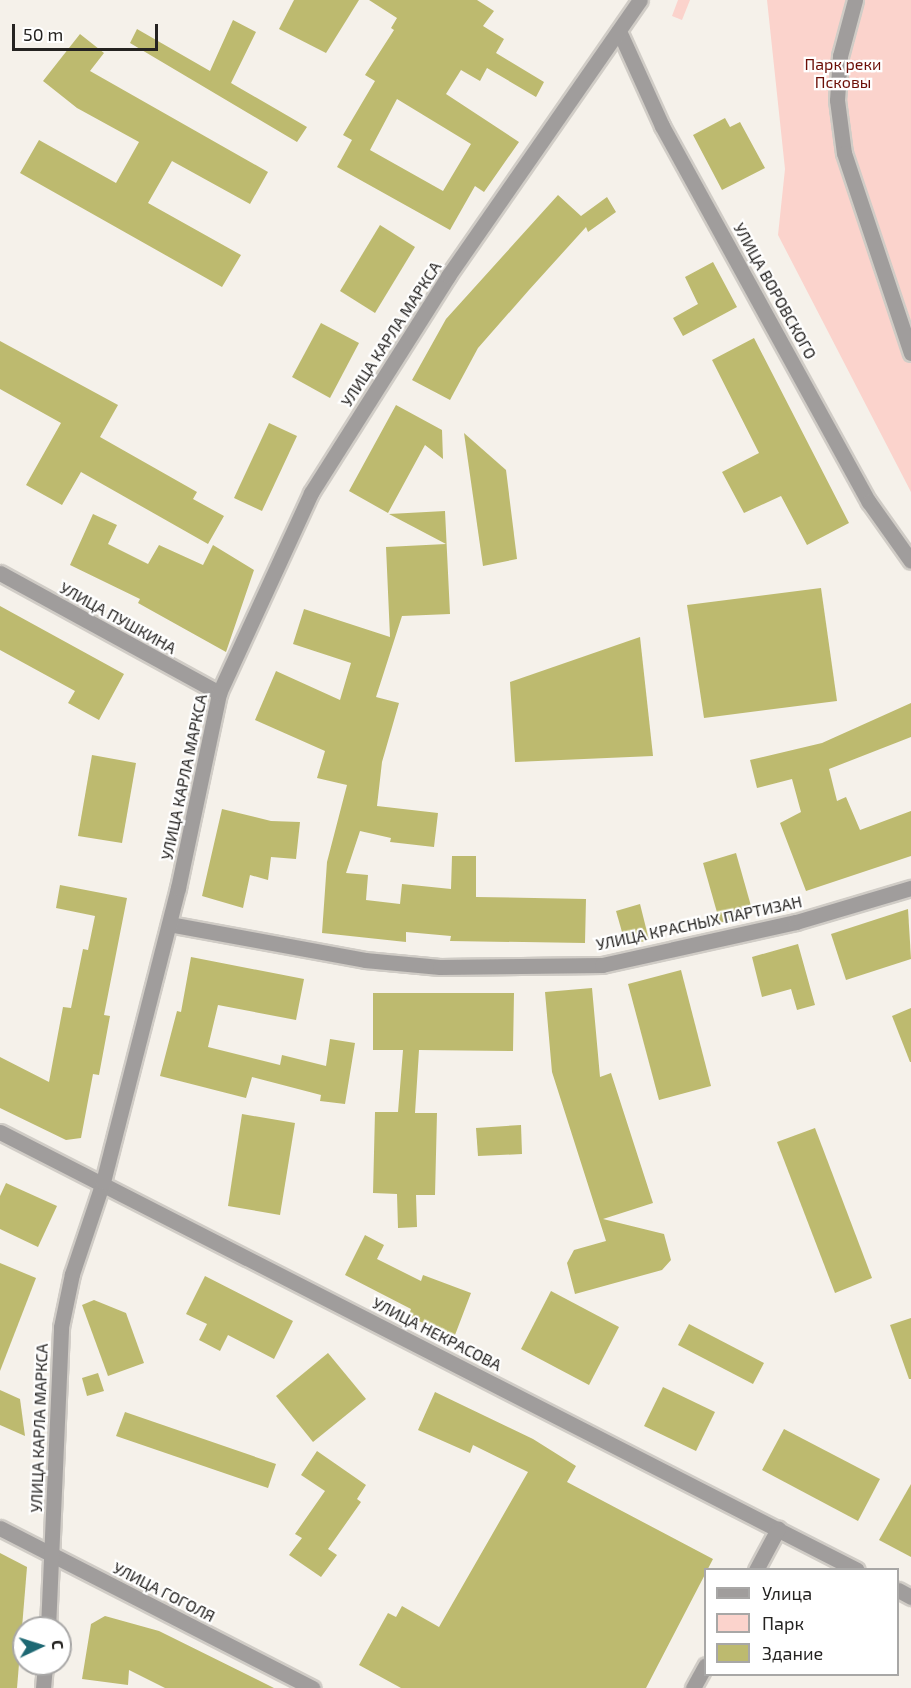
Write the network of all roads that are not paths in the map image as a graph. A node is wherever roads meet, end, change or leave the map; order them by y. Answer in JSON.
{"nodes":[{"id":1,"x":640,"y":0,"type":"edge"},
{"id":2,"x":855,"y":0,"type":"edge"},
{"id":3,"x":619,"y":31,"type":"junction"},
{"id":4,"x":911,"y":352,"type":"edge"},
{"id":5,"x":911,"y":561,"type":"edge"},
{"id":6,"x":0,"y":573,"type":"edge"},
{"id":7,"x":219,"y":693,"type":"junction"},
{"id":8,"x":911,"y":888,"type":"edge"},
{"id":9,"x":169,"y":924,"type":"junction"},
{"id":10,"x":0,"y":1132,"type":"edge"},
{"id":11,"x":103,"y":1182,"type":"junction"},
{"id":12,"x":0,"y":1528,"type":"edge"},
{"id":13,"x":778,"y":1529,"type":"junction"},
{"id":14,"x":54,"y":1557,"type":"junction"},
{"id":15,"x":757,"y":1568,"type":"edge"},
{"id":16,"x":855,"y":1568,"type":"edge"},
{"id":17,"x":49,"y":1616,"type":"edge"},
{"id":18,"x":704,"y":1667,"type":"edge"},
{"id":19,"x":312,"y":1688,"type":"edge"},
{"id":20,"x":693,"y":1688,"type":"edge"}],
"edges":[{"from":1,"to":3,"type":"street","name":"УЛИЦА КАРЛА МАРКСА"},
{"from":2,"to":4,"type":"street"},
{"from":3,"to":5,"type":"street","name":"УЛИЦА ВОРОВСКОГО"},
{"from":3,"to":7,"type":"street","name":"УЛИЦА КАРЛА МАРКСА"},
{"from":6,"to":7,"type":"street","name":"УЛИЦА ПУШКИНА"},
{"from":7,"to":9,"type":"street","name":"УЛИЦА КАРЛА МАРКСА"},
{"from":8,"to":9,"type":"street","name":"УЛИЦА КРАСНЫХ ПАРТИЗАН"},
{"from":9,"to":11,"type":"street","name":"УЛИЦА КАРЛА МАРКСА"},
{"from":10,"to":11,"type":"street","name":"УЛИЦА НЕКРАСОВА"},
{"from":11,"to":13,"type":"street","name":"УЛИЦА НЕКРАСОВА"},
{"from":11,"to":14,"type":"street","name":"УЛИЦА КАРЛА МАРКСА"},
{"from":12,"to":14,"type":"street","name":"УЛИЦА ГОГОЛЯ"},
{"from":13,"to":15,"type":"street"},
{"from":13,"to":16,"type":"street","name":"УЛИЦА НЕКРАСОВА"},
{"from":14,"to":17,"type":"street","name":"УЛИЦА КАРЛА МАРКСА"},
{"from":14,"to":19,"type":"street","name":"УЛИЦА ГОГОЛЯ"},
{"from":18,"to":20,"type":"street"}]}
